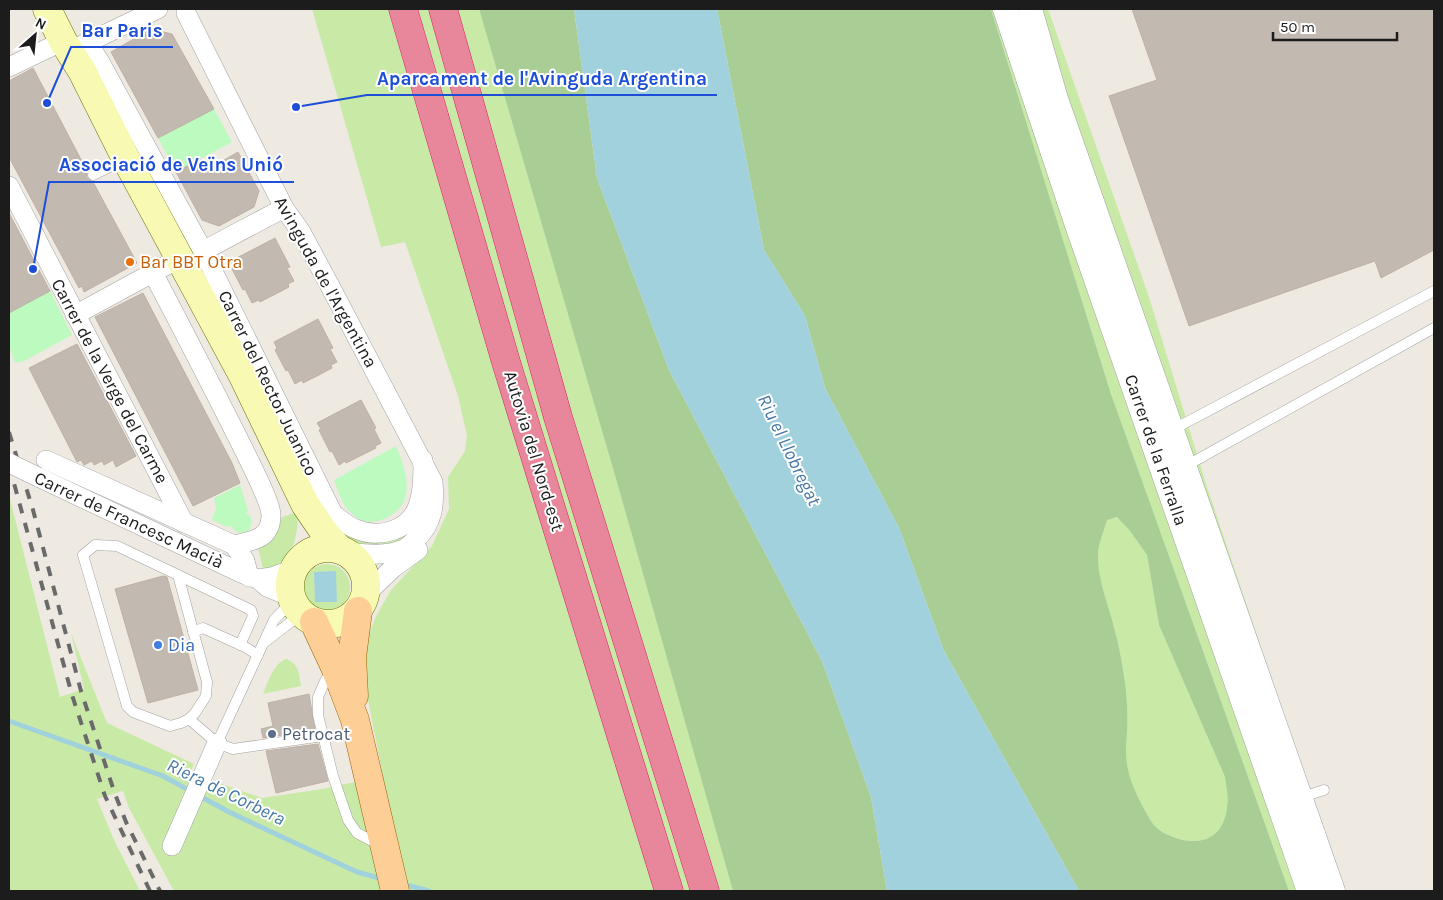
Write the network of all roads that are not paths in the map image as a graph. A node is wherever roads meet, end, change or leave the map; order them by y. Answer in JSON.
{"nodes":[{"id":1,"x":47,"y":9,"type":"edge"},
{"id":2,"x":158,"y":9,"type":"edge"},
{"id":3,"x":403,"y":9,"type":"edge"},
{"id":4,"x":443,"y":9,"type":"edge"},
{"id":5,"x":1005,"y":9,"type":"edge"},
{"id":6,"x":1030,"y":9,"type":"edge"},
{"id":7,"x":183,"y":10,"type":"edge"},
{"id":8,"x":74,"y":45,"type":"junction"},
{"id":9,"x":9,"y":68,"type":"edge"},
{"id":10,"x":126,"y":159,"type":"junction"},
{"id":11,"x":93,"y":175,"type":"dead end"},
{"id":12,"x":9,"y":186,"type":"edge"},
{"id":13,"x":284,"y":208,"type":"junction"},
{"id":14,"x":191,"y":255,"type":"junction"},
{"id":15,"x":153,"y":273,"type":"junction"},
{"id":16,"x":1434,"y":291,"type":"edge"},
{"id":17,"x":76,"y":315,"type":"junction"},
{"id":18,"x":1434,"y":328,"type":"edge"},
{"id":19,"x":1162,"y":434,"type":"junction"},
{"id":20,"x":46,"y":460,"type":"dead end"},
{"id":21,"x":9,"y":463,"type":"edge"},
{"id":22,"x":424,"y":467,"type":"junction"},
{"id":23,"x":1175,"y":471,"type":"junction"},
{"id":24,"x":305,"y":504,"type":"junction"},
{"id":25,"x":184,"y":523,"type":"junction"},
{"id":26,"x":234,"y":545,"type":"junction"},
{"id":27,"x":342,"y":551,"type":"junction"},
{"id":28,"x":297,"y":566,"type":"junction"},
{"id":29,"x":178,"y":575,"type":"junction"},
{"id":30,"x":254,"y":578,"type":"junction"},
{"id":31,"x":362,"y":603,"type":"junction"},
{"id":32,"x":301,"y":608,"type":"junction"},
{"id":33,"x":193,"y":632,"type":"junction"},
{"id":34,"x":264,"y":642,"type":"junction"},
{"id":35,"x":240,"y":646,"type":"junction"},
{"id":36,"x":258,"y":655,"type":"junction"},
{"id":37,"x":335,"y":667,"type":"junction"},
{"id":38,"x":189,"y":719,"type":"junction"},
{"id":39,"x":355,"y":720,"type":"junction"},
{"id":40,"x":323,"y":736,"type":"junction"},
{"id":41,"x":217,"y":744,"type":"junction"},
{"id":42,"x":1324,"y":790,"type":"dead end"},
{"id":43,"x":1290,"y":801,"type":"junction"},
{"id":44,"x":172,"y":846,"type":"dead end"},
{"id":45,"x":386,"y":854,"type":"junction"},
{"id":46,"x":395,"y":891,"type":"edge"},
{"id":47,"x":669,"y":891,"type":"edge"},
{"id":48,"x":705,"y":891,"type":"edge"},
{"id":49,"x":1309,"y":891,"type":"edge"},
{"id":50,"x":1333,"y":891,"type":"edge"}],
"edges":[{"from":1,"to":8,"type":"main road","name":"Carrer del Rector Juanico"},
{"from":2,"to":8,"type":"street"},
{"from":3,"to":47,"type":"highway","name":"Autovia del Nord-est"},
{"from":4,"to":48,"type":"highway","name":"Autovia del Nord-est"},
{"from":5,"to":19,"type":"street","name":"Carrer de la Ferralla"},
{"from":6,"to":19,"type":"street","name":"Carrer de la Ferralla"},
{"from":7,"to":13,"type":"street","name":"Avinguda de l'Argentina"},
{"from":8,"to":9,"type":"street"},
{"from":8,"to":10,"type":"main road","name":"Carrer del Rector Juanico"},
{"from":8,"to":14,"type":"street","name":"Carrer del Rector Juanico"},
{"from":10,"to":11,"type":"lane"},
{"from":10,"to":14,"type":"main road","name":"Carrer del Rector Juanico"},
{"from":12,"to":17,"type":"street","name":"Carrer de la Verge del Carme"},
{"from":13,"to":14,"type":"street"},
{"from":13,"to":22,"type":"street","name":"Avinguda de l'Argentina"},
{"from":14,"to":15,"type":"street"},
{"from":14,"to":22,"type":"street","name":"Carrer del Rector Juanico"},
{"from":14,"to":24,"type":"main road","name":"Carrer del Rector Juanico"},
{"from":15,"to":17,"type":"street"},
{"from":15,"to":26,"type":"street"},
{"from":16,"to":19,"type":"lane"},
{"from":17,"to":25,"type":"street","name":"Carrer de la Verge del Carme"},
{"from":18,"to":23,"type":"lane"},
{"from":19,"to":23,"type":"street","name":"Carrer de la Ferralla"},
{"from":20,"to":25,"type":"street","name":"Carrer de Francesc Macià"},
{"from":21,"to":30,"type":"street","name":"Carrer de Francesc Macià","bridge":true},
{"from":22,"to":27,"type":"street","name":"Avinguda de l'Argentina"},
{"from":22,"to":31,"type":"street","name":"Avinguda de l'Argentina"},
{"from":23,"to":43,"type":"street","name":"Carrer de la Ferralla"},
{"from":24,"to":27,"type":"main road","name":"Carrer del Rector Juanico"},
{"from":24,"to":28,"type":"main road","name":"Carrer del Rector Juanico"},
{"from":25,"to":26,"type":"street","name":"Carrer de Francesc Macià"},
{"from":26,"to":30,"type":"street","name":"Carrer de Francesc Macià"},
{"from":27,"to":28,"type":"main road"},
{"from":27,"to":31,"type":"main road"},
{"from":28,"to":30,"type":"street"},
{"from":28,"to":32,"type":"main road"},
{"from":29,"to":33,"type":"lane"},
{"from":29,"to":35,"type":"lane"},
{"from":29,"to":38,"type":"lane"},
{"from":30,"to":32,"type":"street","name":"Carrer de Francesc Macià"},
{"from":31,"to":32,"type":"main road"},
{"from":31,"to":39,"type":"main road"},
{"from":32,"to":34,"type":"lane"},
{"from":32,"to":34,"type":"lane"},
{"from":32,"to":37,"type":"main road"},
{"from":33,"to":35,"type":"lane"},
{"from":33,"to":38,"type":"lane"},
{"from":34,"to":36,"type":"lane"},
{"from":35,"to":36,"type":"lane"},
{"from":36,"to":41,"type":"lane"},
{"from":37,"to":39,"type":"main road"},
{"from":37,"to":40,"type":"lane"},
{"from":38,"to":41,"type":"lane"},
{"from":39,"to":45,"type":"main road"},
{"from":40,"to":41,"type":"lane"},
{"from":40,"to":45,"type":"lane"},
{"from":41,"to":44,"type":"street"},
{"from":42,"to":43,"type":"lane"},
{"from":43,"to":49,"type":"street","name":"Carrer de la Ferralla"},
{"from":43,"to":50,"type":"street","name":"Carrer de la Ferralla"},
{"from":45,"to":46,"type":"main road"}]}
